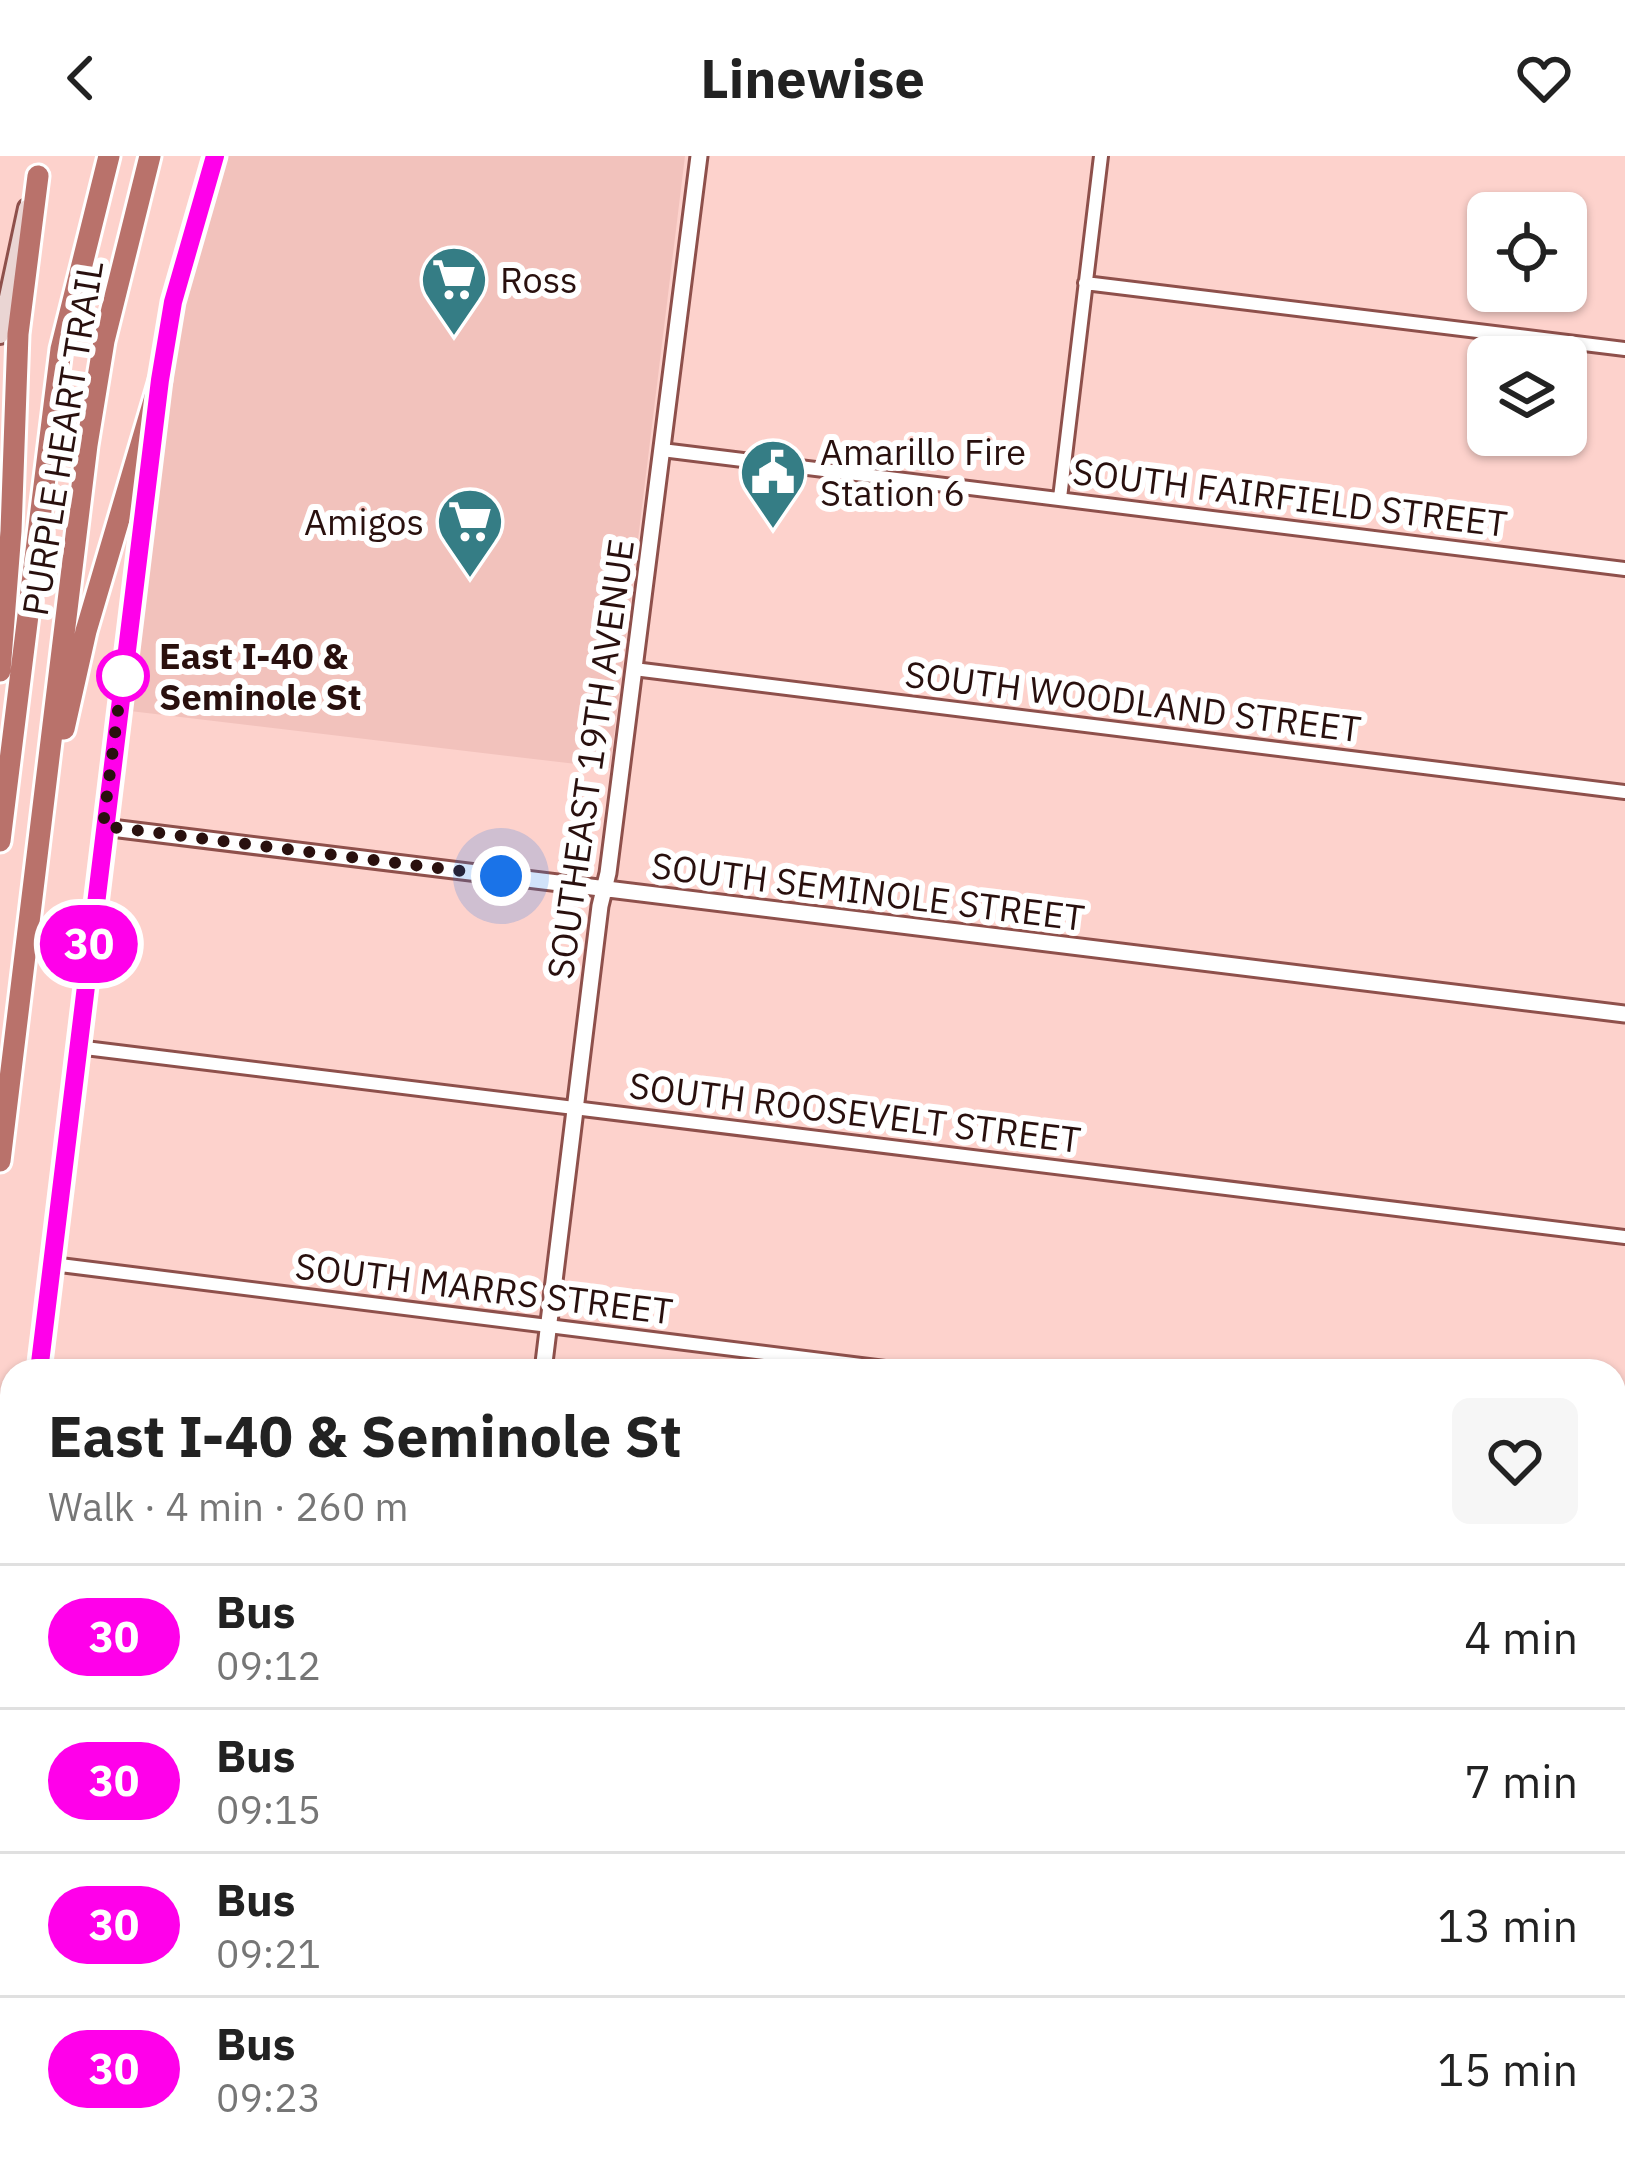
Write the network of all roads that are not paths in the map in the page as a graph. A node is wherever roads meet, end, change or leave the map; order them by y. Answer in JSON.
{"nodes":[{"id":1,"x":109,"y":156,"type":"edge"},
{"id":2,"x":150,"y":156,"type":"edge"},
{"id":3,"x":215,"y":156,"type":"edge"},
{"id":4,"x":699,"y":156,"type":"edge"},
{"id":5,"x":1101,"y":156,"type":"edge"},
{"id":6,"x":41,"y":166,"type":"edge"},
{"id":7,"x":1085,"y":283,"type":"junction"},
{"id":8,"x":4,"y":288,"type":"edge"},
{"id":9,"x":0,"y":335,"type":"edge"},
{"id":10,"x":1625,"y":349,"type":"edge"},
{"id":11,"x":160,"y":380,"type":"junction"},
{"id":12,"x":662,"y":450,"type":"junction"},
{"id":13,"x":1060,"y":499,"type":"junction"},
{"id":14,"x":1625,"y":569,"type":"edge"},
{"id":15,"x":634,"y":669,"type":"junction"},
{"id":16,"x":0,"y":671,"type":"edge"},
{"id":17,"x":1625,"y":792,"type":"edge"},
{"id":18,"x":44,"y":805,"type":"junction"},
{"id":19,"x":103,"y":826,"type":"junction"},
{"id":20,"x":0,"y":841,"type":"edge"},
{"id":21,"x":604,"y":889,"type":"junction"},
{"id":22,"x":1625,"y":1014,"type":"edge"},
{"id":23,"x":77,"y":1046,"type":"junction"},
{"id":24,"x":575,"y":1108,"type":"junction"},
{"id":25,"x":0,"y":1161,"type":"edge"},
{"id":26,"x":1625,"y":1238,"type":"edge"},
{"id":27,"x":52,"y":1264,"type":"junction"},
{"id":28,"x":549,"y":1326,"type":"junction"},
{"id":29,"x":40,"y":1359,"type":"edge"},
{"id":30,"x":545,"y":1359,"type":"edge"},
{"id":31,"x":813,"y":1359,"type":"edge"}],
"edges":[{"from":1,"to":20,"type":"highway","name":"PURPLE HEART TRAIL"},
{"from":2,"to":18,"type":"highway","name":"PURPLE HEART TRAIL"},
{"from":3,"to":11,"type":"main road"},
{"from":4,"to":12,"type":"street","name":"SOUTHEAST 19TH AVENUE"},
{"from":5,"to":7,"type":"street"},
{"from":6,"to":8,"type":"main road"},
{"from":6,"to":16,"type":"highway"},
{"from":7,"to":10,"type":"street"},
{"from":7,"to":13,"type":"street"},
{"from":8,"to":9,"type":"main road"},
{"from":11,"to":18,"type":"highway"},
{"from":11,"to":19,"type":"main road"},
{"from":12,"to":13,"type":"street","name":"SOUTH FAIRFIELD STREET"},
{"from":12,"to":15,"type":"street","name":"SOUTHEAST 19TH AVENUE"},
{"from":13,"to":14,"type":"street","name":"SOUTH FAIRFIELD STREET"},
{"from":15,"to":17,"type":"street","name":"SOUTH WOODLAND STREET"},
{"from":15,"to":21,"type":"street","name":"SOUTHEAST 19TH AVENUE"},
{"from":18,"to":25,"type":"highway","name":"PURPLE HEART TRAIL"},
{"from":19,"to":21,"type":"street","name":"SOUTH SEMINOLE STREET"},
{"from":19,"to":23,"type":"main road"},
{"from":21,"to":22,"type":"street","name":"SOUTH SEMINOLE STREET"},
{"from":21,"to":24,"type":"street","name":"SOUTHEAST 19TH AVENUE"},
{"from":23,"to":24,"type":"street","name":"SOUTH ROOSEVELT STREET"},
{"from":23,"to":27,"type":"main road"},
{"from":24,"to":26,"type":"street","name":"SOUTH ROOSEVELT STREET"},
{"from":24,"to":28,"type":"street","name":"SOUTHEAST 19TH AVENUE"},
{"from":27,"to":28,"type":"street","name":"SOUTH MARRS STREET"},
{"from":27,"to":29,"type":"main road"},
{"from":28,"to":30,"type":"street","name":"SOUTHEAST 19TH AVENUE"},
{"from":28,"to":31,"type":"street","name":"SOUTH MARRS STREET"}]}
